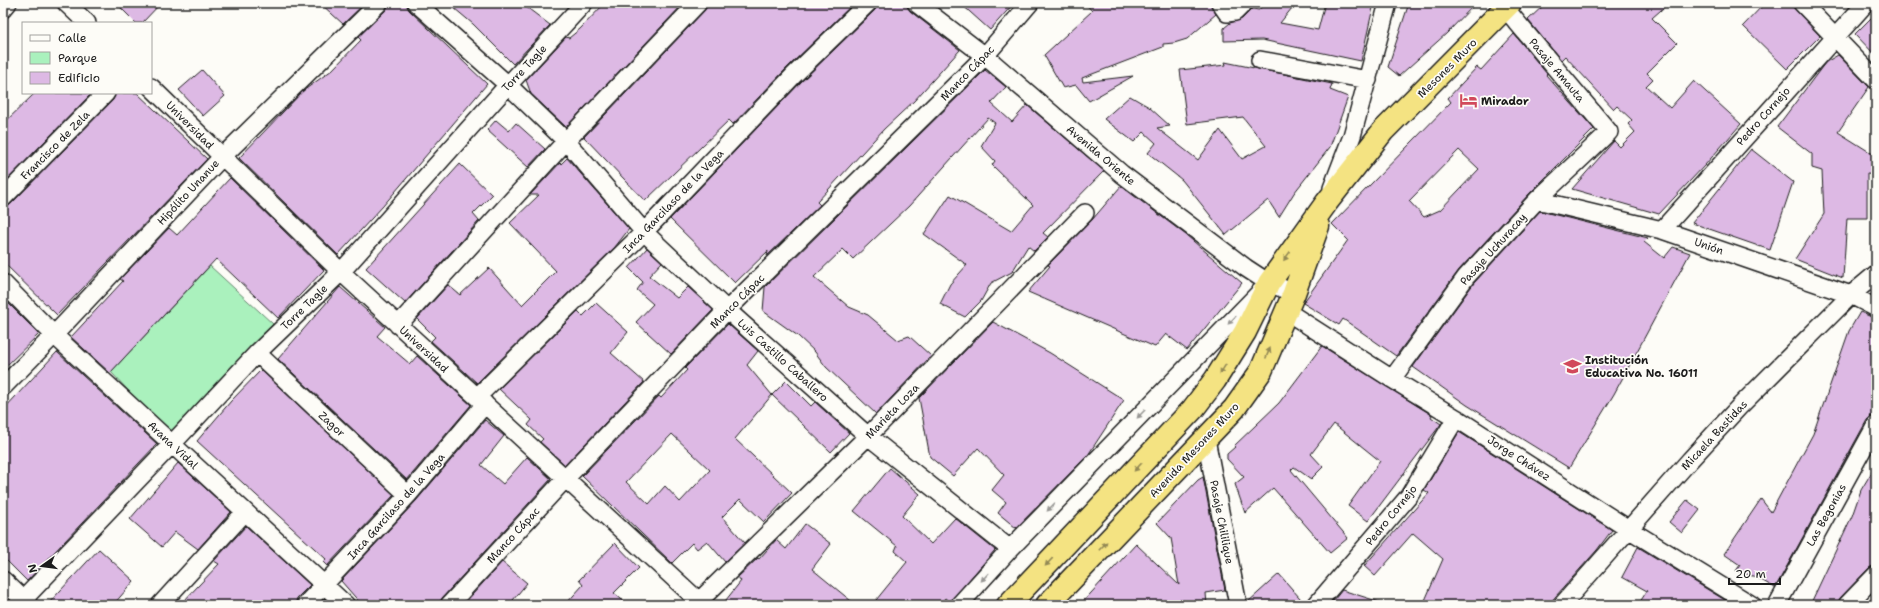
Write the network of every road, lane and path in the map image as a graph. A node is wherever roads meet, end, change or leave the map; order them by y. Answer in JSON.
{"nodes":[{"id":1,"x":8,"y":3,"type":"edge"},
{"id":2,"x":66,"y":3,"type":"edge"},
{"id":3,"x":379,"y":3,"type":"edge"},
{"id":4,"x":416,"y":3,"type":"edge"},
{"id":5,"x":584,"y":3,"type":"edge"},
{"id":6,"x":698,"y":3,"type":"edge"},
{"id":7,"x":868,"y":3,"type":"edge"},
{"id":8,"x":916,"y":3,"type":"edge"},
{"id":9,"x":1030,"y":3,"type":"edge"},
{"id":10,"x":1220,"y":3,"type":"edge"},
{"id":11,"x":1388,"y":3,"type":"edge"},
{"id":12,"x":1802,"y":3,"type":"edge"},
{"id":13,"x":1866,"y":3,"type":"edge"},
{"id":14,"x":1507,"y":5,"type":"edge"},
{"id":15,"x":1240,"y":8,"type":"edge"},
{"id":16,"x":3,"y":9,"type":"edge"},
{"id":17,"x":86,"y":22,"type":"edge"},
{"id":18,"x":1834,"y":37,"type":"junction"},
{"id":19,"x":985,"y":56,"type":"junction"},
{"id":20,"x":1260,"y":60,"type":"dead end"},
{"id":21,"x":1368,"y":80,"type":"junction"},
{"id":22,"x":1876,"y":80,"type":"edge"},
{"id":23,"x":508,"y":85,"type":"junction"},
{"id":24,"x":152,"y":88,"type":"edge"},
{"id":25,"x":105,"y":94,"type":"edge"},
{"id":26,"x":1610,"y":132,"type":"joint"},
{"id":27,"x":566,"y":141,"type":"junction"},
{"id":28,"x":222,"y":157,"type":"junction"},
{"id":29,"x":3,"y":198,"type":"edge"},
{"id":30,"x":1537,"y":200,"type":"junction"},
{"id":31,"x":1327,"y":202,"type":"junction"},
{"id":32,"x":1085,"y":213,"type":"dead end"},
{"id":33,"x":1662,"y":230,"type":"junction"},
{"id":34,"x":644,"y":232,"type":"junction"},
{"id":35,"x":341,"y":272,"type":"junction"},
{"id":36,"x":1876,"y":274,"type":"edge"},
{"id":37,"x":3,"y":283,"type":"edge"},
{"id":38,"x":1269,"y":283,"type":"junction"},
{"id":39,"x":1851,"y":295,"type":"junction"},
{"id":40,"x":1290,"y":302,"type":"junction"},
{"id":41,"x":1876,"y":308,"type":"edge"},
{"id":42,"x":727,"y":310,"type":"junction"},
{"id":43,"x":398,"y":325,"type":"junction"},
{"id":44,"x":54,"y":335,"type":"junction"},
{"id":45,"x":257,"y":353,"type":"junction"},
{"id":46,"x":1392,"y":379,"type":"junction"},
{"id":47,"x":3,"y":387,"type":"edge"},
{"id":48,"x":481,"y":401,"type":"junction"},
{"id":49,"x":1456,"y":418,"type":"junction"},
{"id":50,"x":1876,"y":425,"type":"edge"},
{"id":51,"x":868,"y":436,"type":"junction"},
{"id":52,"x":1206,"y":439,"type":"junction"},
{"id":53,"x":172,"y":444,"type":"junction"},
{"id":54,"x":566,"y":478,"type":"junction"},
{"id":55,"x":408,"y":495,"type":"junction"},
{"id":56,"x":245,"y":512,"type":"junction"},
{"id":57,"x":1630,"y":530,"type":"junction"},
{"id":58,"x":1010,"y":549,"type":"junction"},
{"id":59,"x":1876,"y":575,"type":"edge"},
{"id":60,"x":3,"y":580,"type":"edge"},
{"id":61,"x":324,"y":586,"type":"junction"},
{"id":62,"x":24,"y":603,"type":"edge"},
{"id":63,"x":699,"y":604,"type":"edge"},
{"id":64,"x":160,"y":605,"type":"edge"},
{"id":65,"x":305,"y":605,"type":"edge"},
{"id":66,"x":346,"y":605,"type":"edge"},
{"id":67,"x":449,"y":605,"type":"edge"},
{"id":68,"x":959,"y":605,"type":"edge"},
{"id":69,"x":1008,"y":605,"type":"edge"},
{"id":70,"x":1047,"y":605,"type":"edge"},
{"id":71,"x":1238,"y":605,"type":"edge"},
{"id":72,"x":1316,"y":605,"type":"edge"},
{"id":73,"x":1562,"y":605,"type":"edge"},
{"id":74,"x":1752,"y":605,"type":"edge"},
{"id":75,"x":1776,"y":605,"type":"edge"},
{"id":76,"x":1847,"y":605,"type":"edge"}],
"edges":[{"from":1,"to":16,"type":"street"},
{"from":2,"to":17,"type":"street"},
{"from":3,"to":28,"type":"street","name":"Hipólito Unanue"},
{"from":4,"to":23,"type":"street","name":"Luis Castillo Caballero"},
{"from":5,"to":23,"type":"street","name":"Torre Tagle"},
{"from":6,"to":27,"type":"street"},
{"from":7,"to":34,"type":"street","name":"Inca Garcilaso de la Vega"},
{"from":8,"to":19,"type":"street","name":"Avenida Oriente"},
{"from":9,"to":19,"type":"street","name":"Manco Cápac"},
{"from":10,"to":15,"type":"street"},
{"from":11,"to":21,"type":"street"},
{"from":12,"to":18,"type":"street"},
{"from":13,"to":18,"type":"street","name":"Pedro Cornejo"},
{"from":14,"to":26,"type":"street","name":"Pasaje Amauta"},
{"from":14,"to":31,"type":"highway","name":"Mesones Muro"},
{"from":18,"to":22,"type":"street"},
{"from":18,"to":33,"type":"street","name":"Pedro Cornejo"},
{"from":19,"to":38,"type":"street","name":"Avenida Oriente"},
{"from":19,"to":42,"type":"street","name":"Manco Cápac"},
{"from":20,"to":21,"type":"street"},
{"from":21,"to":31,"type":"street"},
{"from":23,"to":27,"type":"street","name":"Luis Castillo Caballero"},
{"from":23,"to":35,"type":"street","name":"Torre Tagle"},
{"from":24,"to":28,"type":"street","name":"Universidad"},
{"from":25,"to":29,"type":"street","name":"Francisco de Zela"},
{"from":26,"to":30,"type":"street","name":"Pasaje Uchuracay"},
{"from":27,"to":34,"type":"street","name":"Luis Castillo Caballero"},
{"from":27,"to":43,"type":"street"},
{"from":28,"to":35,"type":"street","name":"Universidad"},
{"from":28,"to":44,"type":"street","name":"Hipólito Unanue"},
{"from":30,"to":33,"type":"street","name":"Unión"},
{"from":30,"to":46,"type":"street","name":"Pasaje Uchuracay"},
{"from":31,"to":38,"type":"highway","name":"Mesones Muro","one_way":true},
{"from":31,"to":40,"type":"highway","name":"Avenida Mesones Muro"},
{"from":32,"to":51,"type":"street","name":"Marieta Loza"},
{"from":33,"to":39,"type":"street","name":"Unión"},
{"from":34,"to":42,"type":"street","name":"Luis Castillo Caballero"},
{"from":34,"to":48,"type":"street","name":"Inca Garcilaso de la Vega"},
{"from":35,"to":43,"type":"street","name":"Universidad"},
{"from":35,"to":45,"type":"street","name":"Torre Tagle"},
{"from":36,"to":39,"type":"street","name":"Micaela Bastidas"},
{"from":37,"to":44,"type":"street","name":"Arana Vidal"},
{"from":38,"to":40,"type":"street","name":"Avenida Oriente"},
{"from":38,"to":58,"type":"street","one_way":true},
{"from":38,"to":69,"type":"highway","name":"Mesones Muro","one_way":true},
{"from":39,"to":41,"type":"street","name":"Unión"},
{"from":39,"to":57,"type":"street","name":"Micaela Bastidas"},
{"from":40,"to":46,"type":"street","name":"Jorge Chávez"},
{"from":52,"to":40,"type":"highway","name":"Avenida Mesones Muro","one_way":true},
{"from":42,"to":51,"type":"street","name":"Luis Castillo Caballero"},
{"from":42,"to":54,"type":"street","name":"Manco Cápac"},
{"from":43,"to":48,"type":"street","name":"Universidad"},
{"from":44,"to":47,"type":"street","name":"Hipólito Unanue"},
{"from":44,"to":53,"type":"street","name":"Arana Vidal"},
{"from":45,"to":53,"type":"street","name":"Torre Tagle"},
{"from":45,"to":55,"type":"street","name":"Zagor"},
{"from":46,"to":49,"type":"street","name":"Jorge Chávez"},
{"from":48,"to":54,"type":"street","name":"Universidad"},
{"from":48,"to":55,"type":"street","name":"Inca Garcilaso de la Vega"},
{"from":49,"to":57,"type":"street","name":"Jorge Chávez"},
{"from":49,"to":72,"type":"street","name":"Pedro Cornejo"},
{"from":50,"to":75,"type":"street","name":"Las Begonias"},
{"from":51,"to":58,"type":"street","name":"Luis Castillo Caballero"},
{"from":51,"to":63,"type":"street","name":"Marieta Loza"},
{"from":70,"to":52,"type":"highway","name":"Avenida Mesones Muro","one_way":true},
{"from":52,"to":71,"type":"street","name":"Pasaje Chililique"},
{"from":53,"to":56,"type":"street","name":"Arana Vidal"},
{"from":53,"to":62,"type":"street","name":"Torre Tagle"},
{"from":54,"to":63,"type":"street","name":"Universidad"},
{"from":54,"to":67,"type":"street","name":"Manco Cápac"},
{"from":55,"to":61,"type":"street","name":"Inca Garcilaso de la Vega"},
{"from":56,"to":61,"type":"street","name":"Arana Vidal"},
{"from":56,"to":64,"type":"street"},
{"from":57,"to":73,"type":"street","name":"Micaela Bastidas"},
{"from":57,"to":74,"type":"street","name":"Jorge Chávez"},
{"from":58,"to":68,"type":"street","one_way":true},
{"from":59,"to":76,"type":"street"},
{"from":60,"to":62,"type":"street"},
{"from":61,"to":65,"type":"street","name":"Inca Garcilaso de la Vega"},
{"from":61,"to":66,"type":"street","name":"Arana Vidal"}]}
